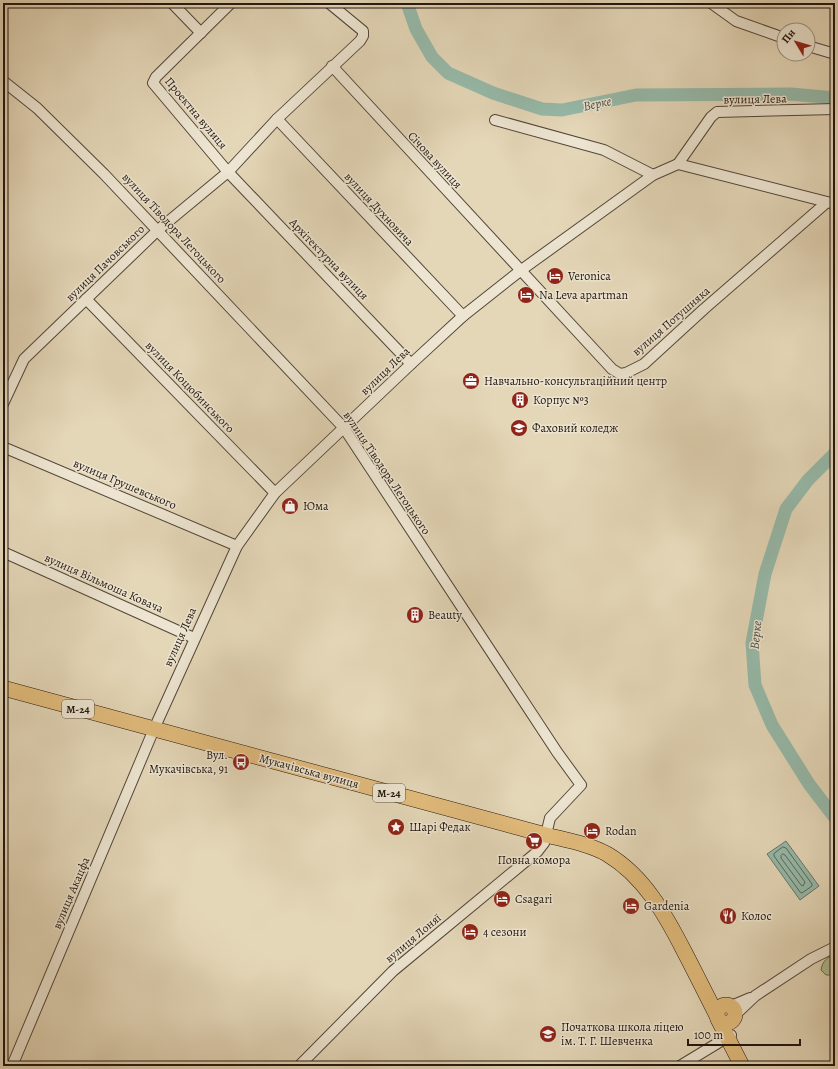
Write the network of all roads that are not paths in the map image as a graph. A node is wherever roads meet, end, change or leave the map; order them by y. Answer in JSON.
{"nodes":[{"id":1,"x":172,"y":3,"type":"edge"},
{"id":2,"x":231,"y":3,"type":"edge"},
{"id":3,"x":329,"y":3,"type":"edge"},
{"id":4,"x":711,"y":3,"type":"edge"},
{"id":5,"x":201,"y":33,"type":"junction"},
{"id":6,"x":776,"y":35,"type":"edge"},
{"id":7,"x":816,"y":48,"type":"edge"},
{"id":8,"x":835,"y":54,"type":"edge"},
{"id":9,"x":332,"y":66,"type":"junction"},
{"id":10,"x":3,"y":81,"type":"edge"},
{"id":11,"x":835,"y":109,"type":"edge"},
{"id":12,"x":277,"y":119,"type":"junction"},
{"id":13,"x":495,"y":120,"type":"dead end"},
{"id":14,"x":678,"y":164,"type":"junction"},
{"id":15,"x":228,"y":172,"type":"junction"},
{"id":16,"x":653,"y":175,"type":"junction"},
{"id":17,"x":831,"y":203,"type":"edge"},
{"id":18,"x":158,"y":230,"type":"junction"},
{"id":19,"x":520,"y":270,"type":"junction"},
{"id":20,"x":86,"y":300,"type":"junction"},
{"id":21,"x":463,"y":316,"type":"junction"},
{"id":22,"x":410,"y":364,"type":"junction"},
{"id":23,"x":3,"y":404,"type":"edge"},
{"id":24,"x":344,"y":428,"type":"junction"},
{"id":25,"x":3,"y":447,"type":"edge"},
{"id":26,"x":275,"y":493,"type":"junction"},
{"id":27,"x":236,"y":546,"type":"junction"},
{"id":28,"x":3,"y":552,"type":"edge"},
{"id":29,"x":194,"y":638,"type":"junction"},
{"id":30,"x":3,"y":688,"type":"edge"},
{"id":31,"x":154,"y":729,"type":"junction"},
{"id":32,"x":546,"y":835,"type":"junction"},
{"id":33,"x":835,"y":947,"type":"edge"},
{"id":34,"x":728,"y":1022,"type":"junction"},
{"id":35,"x":12,"y":1066,"type":"edge"},
{"id":36,"x":299,"y":1066,"type":"edge"},
{"id":37,"x":680,"y":1066,"type":"edge"},
{"id":38,"x":742,"y":1066,"type":"edge"}],
"edges":[{"from":1,"to":5,"type":"street"},
{"from":2,"to":5,"type":"street","name":"Проектна вулиця"},
{"from":3,"to":9,"type":"street","name":"вулиця Пачовського"},
{"from":4,"to":6,"type":"street"},
{"from":5,"to":15,"type":"street","name":"Проектна вулиця"},
{"from":7,"to":8,"type":"street"},
{"from":9,"to":12,"type":"street","name":"вулиця Пачовського"},
{"from":9,"to":19,"type":"street","name":"Січова вулиця"},
{"from":10,"to":18,"type":"street","name":"вулиця Тіводора Легоцького"},
{"from":11,"to":14,"type":"street","name":"вулиця Лева"},
{"from":12,"to":15,"type":"street","name":"вулиця Пачовського"},
{"from":12,"to":21,"type":"street","name":"вулиця Духновича"},
{"from":13,"to":16,"type":"street"},
{"from":14,"to":16,"type":"street","name":"вулиця Лева"},
{"from":14,"to":17,"type":"street"},
{"from":15,"to":18,"type":"street","name":"вулиця Пачовського"},
{"from":15,"to":22,"type":"street","name":"Архітектурна вулиця"},
{"from":16,"to":19,"type":"street","name":"вулиця Лева"},
{"from":17,"to":19,"type":"street","name":"вулиця Потушняка"},
{"from":18,"to":20,"type":"street","name":"вулиця Пачовського"},
{"from":18,"to":24,"type":"street","name":"вулиця Тіводора Легоцького"},
{"from":19,"to":21,"type":"street","name":"вулиця Лева"},
{"from":20,"to":23,"type":"street","name":"вулиця Пачовського"},
{"from":20,"to":26,"type":"street","name":"вулиця Коцюбинського"},
{"from":21,"to":22,"type":"street","name":"вулиця Лева"},
{"from":22,"to":24,"type":"street","name":"вулиця Лева"},
{"from":24,"to":26,"type":"street","name":"вулиця Лева"},
{"from":24,"to":32,"type":"street","name":"вулиця Тіводора Легоцького"},
{"from":25,"to":27,"type":"street","name":"вулиця Грушевського"},
{"from":26,"to":27,"type":"street","name":"вулиця Лева"},
{"from":27,"to":29,"type":"street","name":"вулиця Лева"},
{"from":28,"to":29,"type":"street","name":"вулиця Вільмоша Ковача"},
{"from":29,"to":31,"type":"street","name":"вулиця Лева"},
{"from":30,"to":31,"type":"highway","name":"Мукачівська вулиця","number":"М-24"},
{"from":31,"to":32,"type":"highway","name":"Мукачівська вулиця","number":"М-24"},
{"from":31,"to":35,"type":"street","name":"вулиця Акацфа"},
{"from":32,"to":34,"type":"highway","name":"Мукачівська вулиця","number":"М-24"},
{"from":32,"to":36,"type":"street","name":"вулиця Лоняї"},
{"from":33,"to":34,"type":"street"},
{"from":34,"to":37,"type":"street"},
{"from":34,"to":38,"type":"highway"}]}
